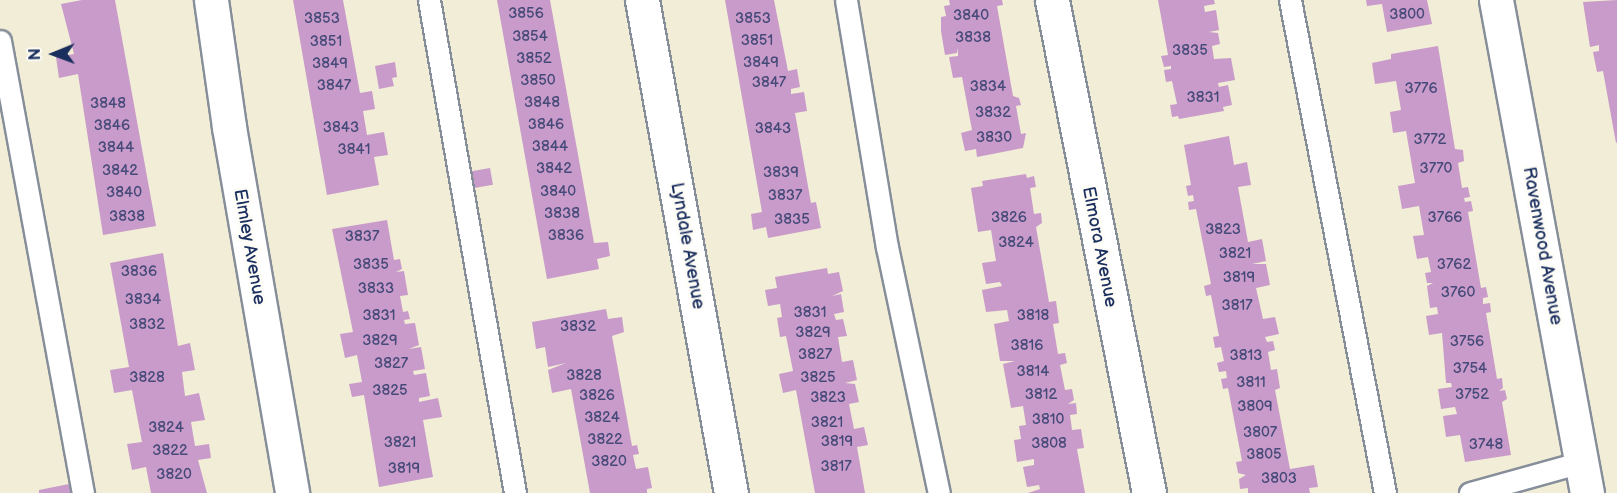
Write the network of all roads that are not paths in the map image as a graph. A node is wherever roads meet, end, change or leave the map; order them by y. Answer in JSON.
{"nodes":[{"id":1,"x":211,"y":0,"type":"edge"},
{"id":2,"x":429,"y":0,"type":"edge"},
{"id":3,"x":642,"y":0,"type":"edge"},
{"id":4,"x":846,"y":0,"type":"edge"},
{"id":5,"x":1052,"y":0,"type":"edge"},
{"id":6,"x":1290,"y":0,"type":"edge"},
{"id":7,"x":1496,"y":0,"type":"edge"},
{"id":8,"x":0,"y":41,"type":"edge"},
{"id":9,"x":1585,"y":477,"type":"edge"},
{"id":10,"x":83,"y":493,"type":"edge"},
{"id":11,"x":292,"y":493,"type":"edge"},
{"id":12,"x":516,"y":493,"type":"edge"},
{"id":13,"x":731,"y":493,"type":"edge"},
{"id":14,"x":939,"y":493,"type":"edge"},
{"id":15,"x":1149,"y":493,"type":"edge"},
{"id":16,"x":1385,"y":493,"type":"edge"},
{"id":17,"x":1470,"y":493,"type":"edge"}],
"edges":[{"from":1,"to":11,"type":"street","name":"Elmley Avenue"},
{"from":2,"to":12,"type":"lane"},
{"from":3,"to":13,"type":"street","name":"Lyndale Avenue"},
{"from":4,"to":14,"type":"lane"},
{"from":5,"to":15,"type":"street","name":"Elmora Avenue"},
{"from":6,"to":16,"type":"lane"},
{"from":7,"to":9,"type":"street","name":"Ravenwood Avenue"},
{"from":8,"to":10,"type":"lane"},
{"from":9,"to":17,"type":"lane"}]}
